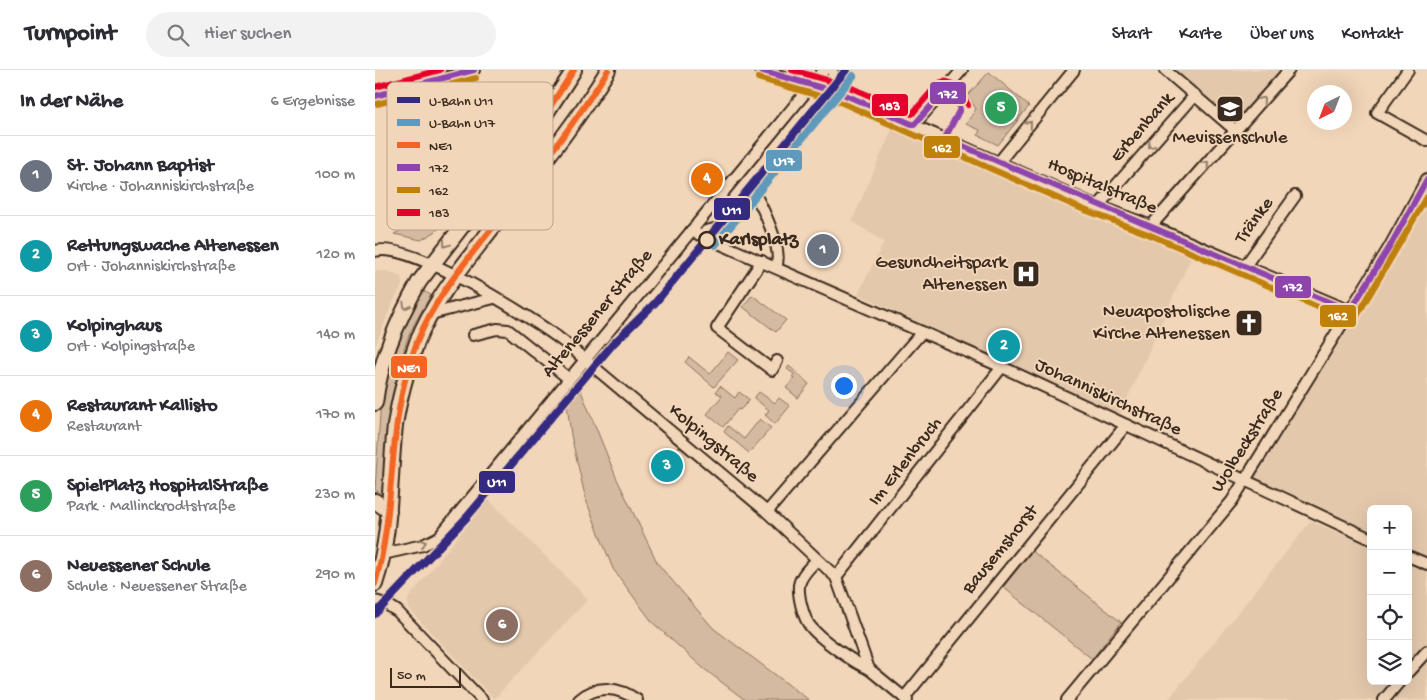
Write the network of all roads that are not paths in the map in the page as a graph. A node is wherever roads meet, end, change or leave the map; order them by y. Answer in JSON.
{"nodes":[{"id":1,"x":473,"y":70,"type":"edge"},
{"id":2,"x":562,"y":70,"type":"edge"},
{"id":3,"x":574,"y":70,"type":"edge"},
{"id":4,"x":608,"y":70,"type":"edge"},
{"id":5,"x":760,"y":70,"type":"edge"},
{"id":6,"x":824,"y":70,"type":"edge"},
{"id":7,"x":832,"y":70,"type":"edge"},
{"id":8,"x":962,"y":70,"type":"edge"},
{"id":9,"x":1074,"y":70,"type":"edge"},
{"id":10,"x":1165,"y":70,"type":"edge"},
{"id":11,"x":1289,"y":70,"type":"edge"},
{"id":12,"x":1408,"y":70,"type":"edge"},
{"id":13,"x":428,"y":82,"type":"edge"},
{"id":14,"x":812,"y":84,"type":"junction"},
{"id":15,"x":565,"y":85,"type":"junction"},
{"id":16,"x":843,"y":94,"type":"junction"},
{"id":17,"x":1195,"y":95,"type":"junction"},
{"id":18,"x":553,"y":103,"type":"edge"},
{"id":19,"x":914,"y":125,"type":"junction"},
{"id":20,"x":1236,"y":131,"type":"junction"},
{"id":21,"x":1427,"y":141,"type":"edge"},
{"id":22,"x":553,"y":151,"type":"edge"},
{"id":23,"x":999,"y":162,"type":"junction"},
{"id":24,"x":1427,"y":179,"type":"edge"},
{"id":25,"x":753,"y":191,"type":"dead end"},
{"id":26,"x":1295,"y":196,"type":"dead end"},
{"id":27,"x":1098,"y":206,"type":"junction"},
{"id":28,"x":1151,"y":226,"type":"junction"},
{"id":29,"x":722,"y":227,"type":"dead end"},
{"id":30,"x":458,"y":230,"type":"edge"},
{"id":31,"x":492,"y":230,"type":"edge"},
{"id":32,"x":691,"y":230,"type":"junction"},
{"id":33,"x":706,"y":231,"type":"dead end"},
{"id":34,"x":375,"y":251,"type":"edge"},
{"id":35,"x":762,"y":261,"type":"junction"},
{"id":36,"x":432,"y":264,"type":"junction"},
{"id":37,"x":1245,"y":266,"type":"junction"},
{"id":38,"x":776,"y":267,"type":"junction"},
{"id":39,"x":456,"y":276,"type":"junction"},
{"id":40,"x":494,"y":298,"type":"junction"},
{"id":41,"x":1349,"y":311,"type":"junction"},
{"id":42,"x":431,"y":314,"type":"junction"},
{"id":43,"x":922,"y":332,"type":"junction"},
{"id":44,"x":473,"y":334,"type":"dead end"},
{"id":45,"x":584,"y":359,"type":"junction"},
{"id":46,"x":777,"y":361,"type":"dead end"},
{"id":47,"x":1002,"y":367,"type":"junction"},
{"id":48,"x":568,"y":378,"type":"junction"},
{"id":49,"x":375,"y":403,"type":"edge"},
{"id":50,"x":1126,"y":425,"type":"junction"},
{"id":51,"x":1244,"y":481,"type":"junction"},
{"id":52,"x":375,"y":501,"type":"edge"},
{"id":53,"x":389,"y":511,"type":"junction"},
{"id":54,"x":767,"y":512,"type":"junction"},
{"id":55,"x":1367,"y":537,"type":"edge"},
{"id":56,"x":383,"y":554,"type":"junction"},
{"id":57,"x":1412,"y":558,"type":"edge"},
{"id":58,"x":817,"y":560,"type":"junction"},
{"id":59,"x":1427,"y":564,"type":"edge"},
{"id":60,"x":836,"y":577,"type":"junction"},
{"id":61,"x":375,"y":584,"type":"edge"},
{"id":62,"x":375,"y":601,"type":"edge"},
{"id":63,"x":1427,"y":651,"type":"edge"},
{"id":64,"x":1412,"y":668,"type":"edge"},
{"id":65,"x":869,"y":669,"type":"junction"},
{"id":66,"x":1397,"y":685,"type":"edge"},
{"id":67,"x":906,"y":699,"type":"edge"},
{"id":68,"x":483,"y":700,"type":"edge"},
{"id":69,"x":579,"y":700,"type":"edge"},
{"id":70,"x":637,"y":700,"type":"edge"},
{"id":71,"x":1067,"y":700,"type":"edge"},
{"id":72,"x":1384,"y":700,"type":"edge"}],
"edges":[{"from":1,"to":13,"type":"street"},
{"from":2,"to":15,"type":"street"},
{"from":3,"to":15,"type":"main road"},
{"from":4,"to":22,"type":"main road"},
{"from":5,"to":14,"type":"street","name":"Hospitalstraße"},
{"from":6,"to":14,"type":"street","name":"Altenessener Straße"},
{"from":7,"to":16,"type":"street"},
{"from":8,"to":19,"type":"street"},
{"from":23,"to":9,"type":"street","one_way":true},
{"from":10,"to":17,"type":"street"},
{"from":20,"to":11,"type":"street","one_way":true},
{"from":12,"to":21,"type":"street"},
{"from":14,"to":16,"type":"street","name":"Hospitalstraße"},
{"from":14,"to":32,"type":"street","name":"Altenessener Straße"},
{"from":15,"to":18,"type":"main road","one_way":true},
{"from":16,"to":19,"type":"street","name":"Hospitalstraße"},
{"from":17,"to":20,"type":"street"},
{"from":17,"to":27,"type":"street","name":"Erbenbank","one_way":true},
{"from":19,"to":23,"type":"street","name":"Hospitalstraße"},
{"from":28,"to":20,"type":"street","one_way":true},
{"from":23,"to":27,"type":"street","name":"Hospitalstraße"},
{"from":24,"to":41,"type":"street","name":"Wolbeckstraße"},
{"from":25,"to":38,"type":"street"},
{"from":26,"to":37,"type":"street","name":"Tränke"},
{"from":27,"to":28,"type":"street","name":"Hospitalstraße"},
{"from":28,"to":37,"type":"street","name":"Hospitalstraße"},
{"from":29,"to":33,"type":"street"},
{"from":30,"to":36,"type":"main road","one_way":true},
{"from":31,"to":39,"type":"main road"},
{"from":32,"to":35,"type":"street","name":"Johanniskirchstraße"},
{"from":32,"to":45,"type":"street","name":"Altenessener Straße"},
{"from":34,"to":36,"type":"street","name":"Kolpingstraße"},
{"from":35,"to":38,"type":"street","name":"Johanniskirchstraße"},
{"from":35,"to":46,"type":"street"},
{"from":36,"to":39,"type":"street","name":"Kolpingstraße"},
{"from":36,"to":49,"type":"main road","one_way":true},
{"from":37,"to":41,"type":"street","name":"Hospitalstraße"},
{"from":38,"to":43,"type":"street","name":"Johanniskirchstraße"},
{"from":39,"to":40,"type":"street","name":"Kolpingstraße"},
{"from":39,"to":42,"type":"main road"},
{"from":40,"to":42,"type":"street"},
{"from":40,"to":45,"type":"street","name":"Kolpingstraße"},
{"from":41,"to":51,"type":"street","name":"Wolbeckstraße"},
{"from":42,"to":53,"type":"main road"},
{"from":43,"to":47,"type":"street","name":"Johanniskirchstraße"},
{"from":43,"to":54,"type":"street"},
{"from":44,"to":48,"type":"street"},
{"from":45,"to":48,"type":"street","name":"Altenessener Straße"},
{"from":45,"to":54,"type":"street","name":"Kolpingstraße"},
{"from":47,"to":50,"type":"street","name":"Johanniskirchstraße"},
{"from":47,"to":60,"type":"street","name":"Im Erlenbruch"},
{"from":56,"to":48,"type":"street","name":"Altenessener Straße","one_way":true},
{"from":50,"to":51,"type":"street","name":"Johanniskirchstraße"},
{"from":50,"to":67,"type":"street","name":"Bausemshorst"},
{"from":51,"to":55,"type":"street","name":"Johanniskirchstraße"},
{"from":51,"to":71,"type":"street","name":"Wolbeckstraße"},
{"from":52,"to":53,"type":"main road"},
{"from":53,"to":56,"type":"main road"},
{"from":54,"to":58,"type":"street","name":"Kolpingstraße"},
{"from":56,"to":61,"type":"main road"},
{"from":57,"to":59,"type":"street"},
{"from":58,"to":60,"type":"street","name":"Kolpingstraße"},
{"from":58,"to":65,"type":"street"},
{"from":60,"to":65,"type":"street","name":"Kolpingstraße"},
{"from":62,"to":68,"type":"street"},
{"from":63,"to":64,"type":"street"},
{"from":65,"to":67,"type":"street"},
{"from":66,"to":72,"type":"street"},
{"from":69,"to":70,"type":"street"}]}
